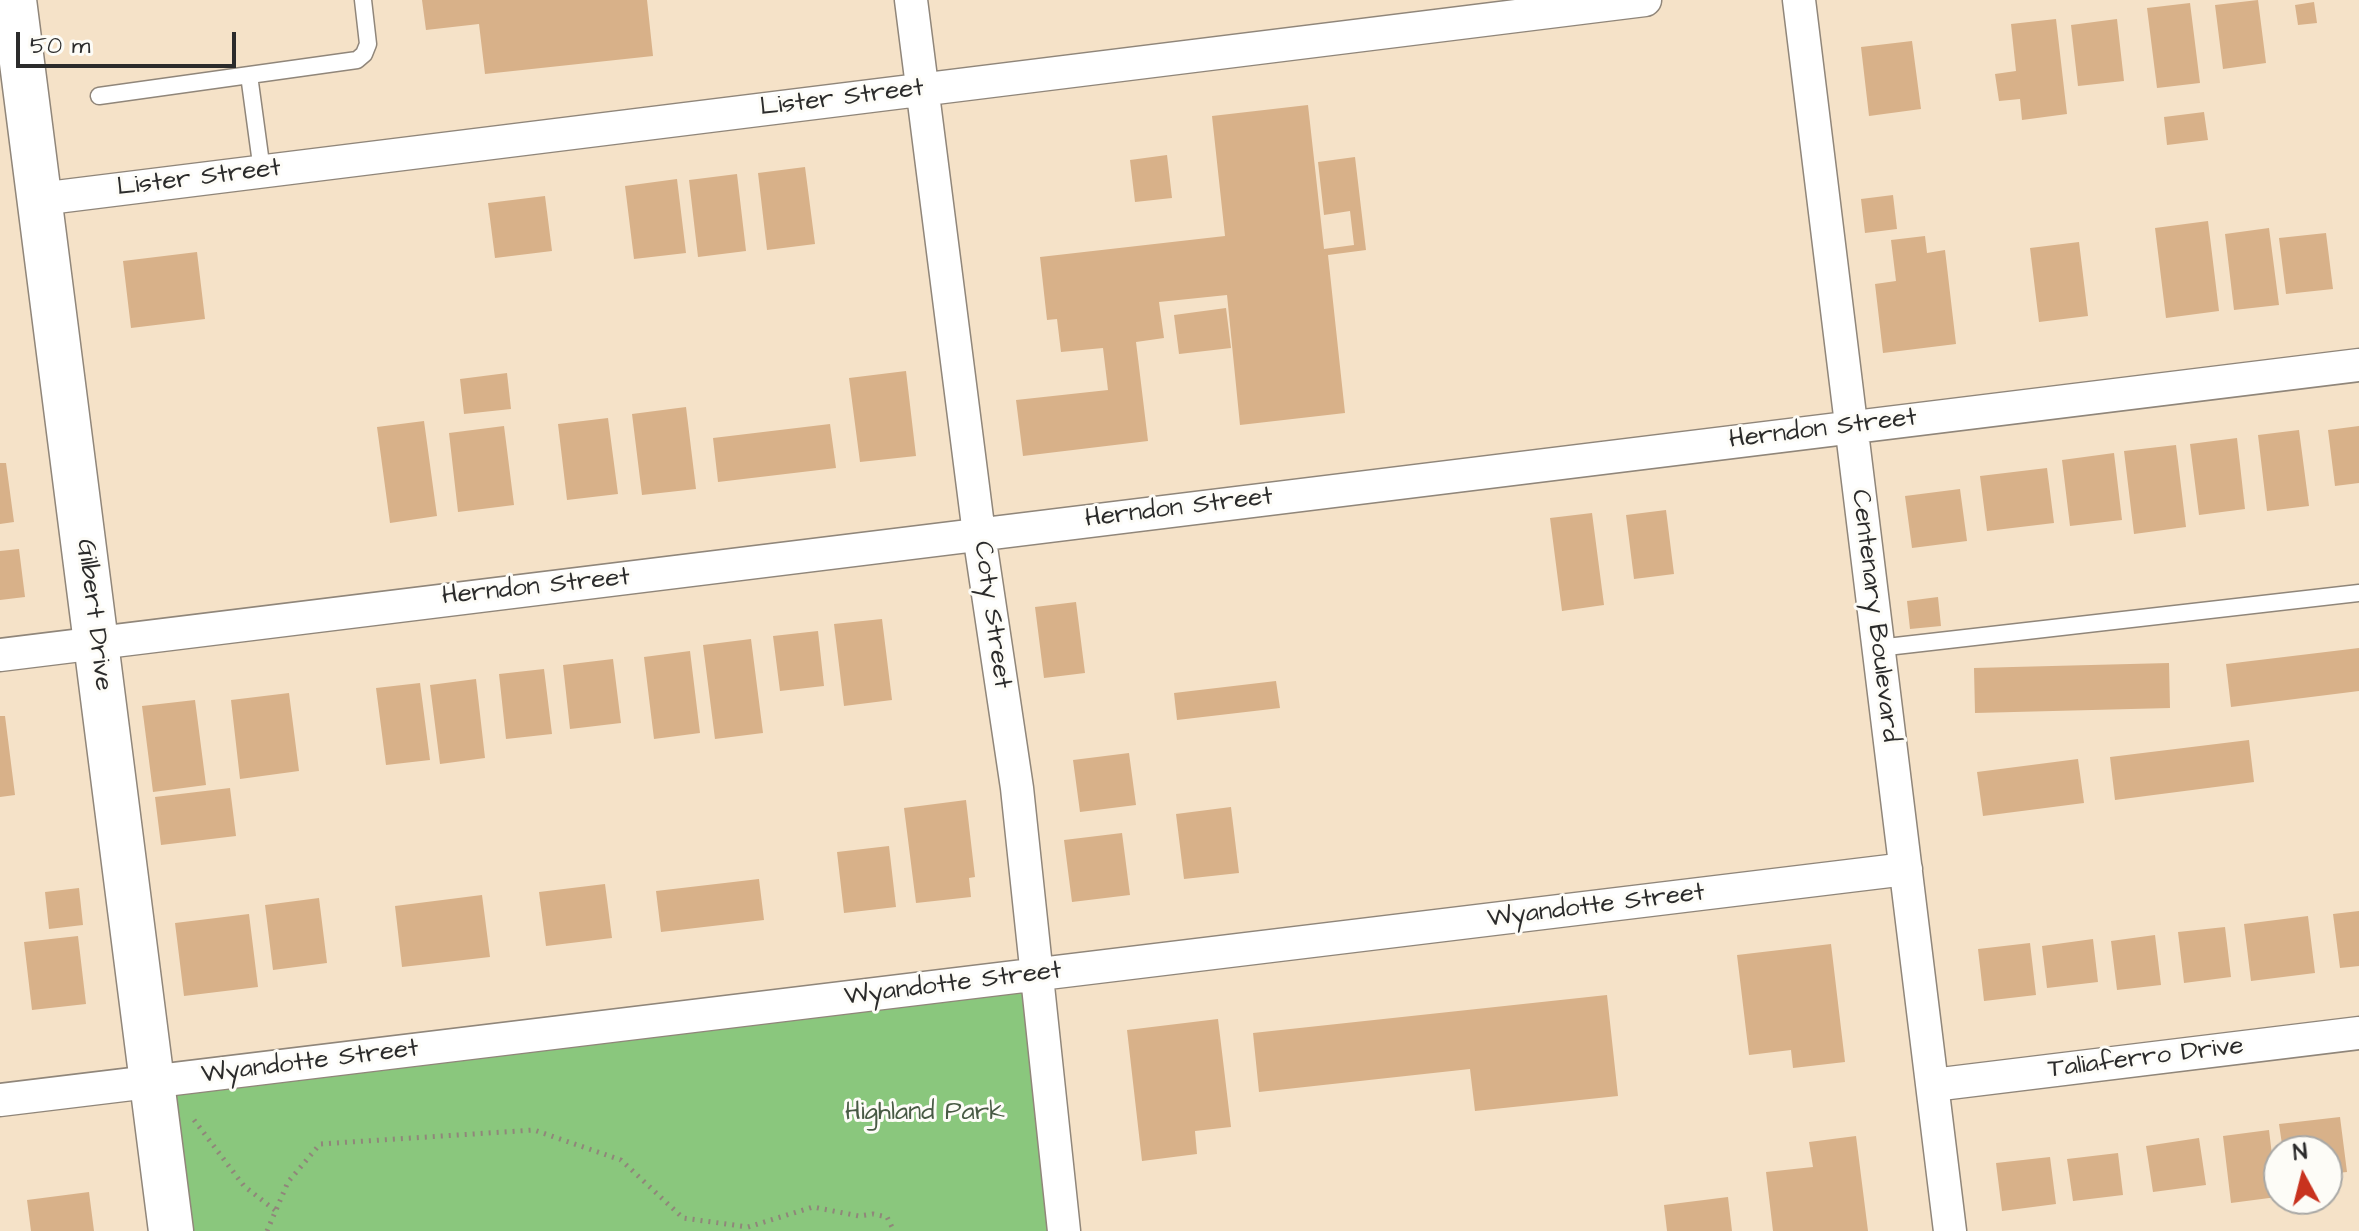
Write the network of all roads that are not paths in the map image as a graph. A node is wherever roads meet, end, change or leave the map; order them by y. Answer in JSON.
{"nodes":[{"id":1,"x":14,"y":0,"type":"edge"},
{"id":2,"x":363,"y":0,"type":"edge"},
{"id":3,"x":911,"y":0,"type":"edge"},
{"id":4,"x":1645,"y":0,"type":"edge"},
{"id":5,"x":1799,"y":0,"type":"edge"},
{"id":6,"x":249,"y":75,"type":"junction"},
{"id":7,"x":922,"y":89,"type":"junction"},
{"id":8,"x":99,"y":96,"type":"dead end"},
{"id":9,"x":262,"y":171,"type":"junction"},
{"id":10,"x":40,"y":199,"type":"junction"},
{"id":11,"x":2359,"y":365,"type":"edge"},
{"id":12,"x":1850,"y":426,"type":"junction"},
{"id":13,"x":979,"y":534,"type":"junction"},
{"id":14,"x":2359,"y":593,"type":"edge"},
{"id":15,"x":97,"y":643,"type":"junction"},
{"id":16,"x":1878,"y":648,"type":"junction"},
{"id":17,"x":0,"y":655,"type":"edge"},
{"id":18,"x":1906,"y":869,"type":"junction"},
{"id":19,"x":1036,"y":975,"type":"junction"},
{"id":20,"x":2359,"y":1033,"type":"edge"},
{"id":21,"x":152,"y":1082,"type":"junction"},
{"id":22,"x":1933,"y":1085,"type":"junction"},
{"id":23,"x":0,"y":1100,"type":"edge"},
{"id":24,"x":171,"y":1231,"type":"edge"},
{"id":25,"x":1064,"y":1231,"type":"edge"},
{"id":26,"x":1950,"y":1231,"type":"edge"}],
"edges":[{"from":1,"to":10,"type":"street","name":"Gilbert Drive"},
{"from":2,"to":6,"type":"lane"},
{"from":3,"to":7,"type":"street","name":"Coty Street"},
{"from":4,"to":7,"type":"street","name":"Lister Street"},
{"from":5,"to":12,"type":"street","name":"Centenary Boulevard"},
{"from":6,"to":8,"type":"lane"},
{"from":6,"to":9,"type":"lane"},
{"from":7,"to":9,"type":"street","name":"Lister Street"},
{"from":7,"to":13,"type":"street","name":"Coty Street"},
{"from":9,"to":10,"type":"street","name":"Lister Street"},
{"from":10,"to":15,"type":"street","name":"Gilbert Drive"},
{"from":11,"to":12,"type":"street","name":"Herndon Street"},
{"from":12,"to":13,"type":"street","name":"Herndon Street"},
{"from":12,"to":16,"type":"street","name":"Centenary Boulevard"},
{"from":13,"to":15,"type":"street","name":"Herndon Street"},
{"from":13,"to":19,"type":"street","name":"Coty Street"},
{"from":14,"to":16,"type":"lane"},
{"from":15,"to":17,"type":"street","name":"Herndon Street"},
{"from":15,"to":21,"type":"street","name":"Gilbert Drive"},
{"from":16,"to":18,"type":"street","name":"Centenary Boulevard"},
{"from":18,"to":19,"type":"street","name":"Wyandotte Street"},
{"from":18,"to":22,"type":"street","name":"Centenary Boulevard"},
{"from":19,"to":21,"type":"street","name":"Wyandotte Street"},
{"from":19,"to":25,"type":"street","name":"Coty Street"},
{"from":20,"to":22,"type":"street","name":"Taliaferro Drive"},
{"from":21,"to":23,"type":"street","name":"Wyandotte Street"},
{"from":21,"to":24,"type":"street","name":"Gilbert Drive"},
{"from":22,"to":26,"type":"street","name":"Centenary Boulevard"}]}
